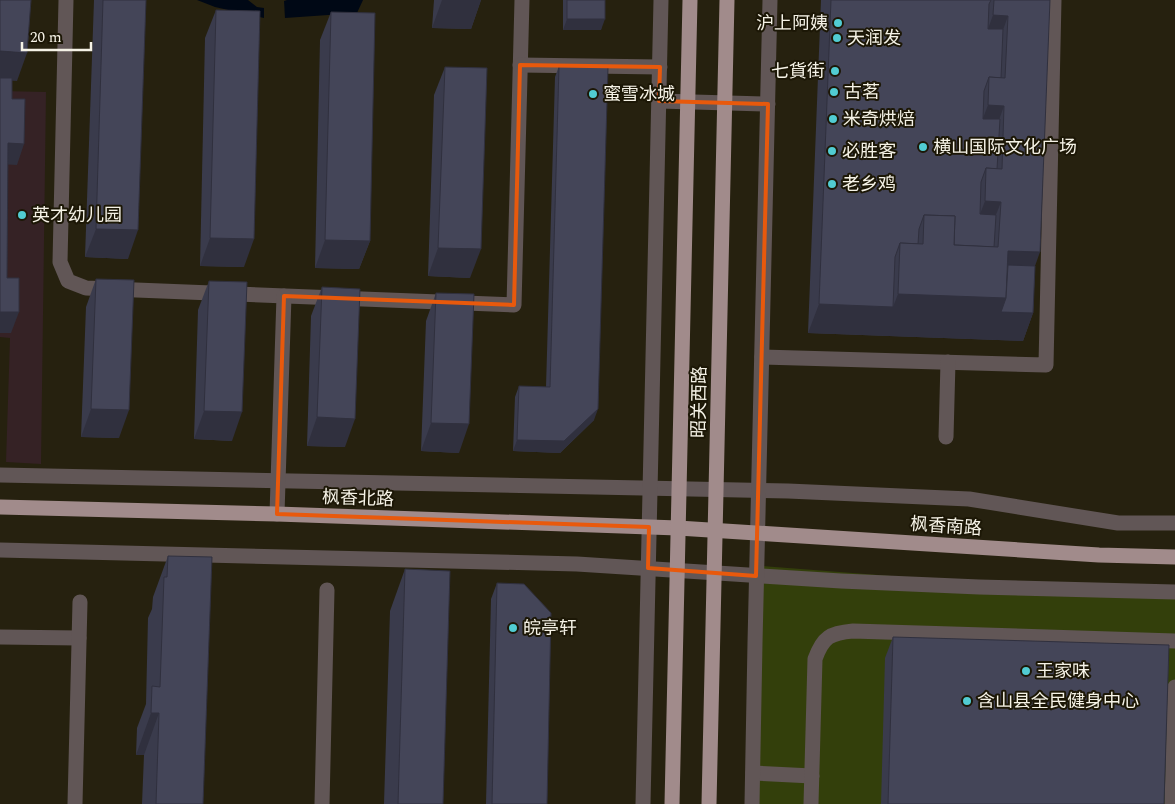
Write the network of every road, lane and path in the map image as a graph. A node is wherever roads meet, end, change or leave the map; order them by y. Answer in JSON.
{"nodes":[{"id":1,"x":66,"y":0,"type":"edge"},
{"id":2,"x":522,"y":0,"type":"edge"},
{"id":3,"x":661,"y":0,"type":"edge"},
{"id":4,"x":690,"y":0,"type":"edge"},
{"id":5,"x":727,"y":0,"type":"edge"},
{"id":6,"x":770,"y":0,"type":"edge"},
{"id":7,"x":1054,"y":0,"type":"edge"},
{"id":8,"x":520,"y":65,"type":"junction"},
{"id":9,"x":660,"y":67,"type":"junction"},
{"id":10,"x":659,"y":101,"type":"junction"},
{"id":11,"x":687,"y":102,"type":"junction"},
{"id":12,"x":725,"y":103,"type":"junction"},
{"id":13,"x":768,"y":104,"type":"junction"},
{"id":14,"x":284,"y":296,"type":"junction"},
{"id":15,"x":762,"y":357,"type":"junction"},
{"id":16,"x":948,"y":362,"type":"junction"},
{"id":17,"x":946,"y":437,"type":"dead end"},
{"id":18,"x":0,"y":475,"type":"edge"},
{"id":19,"x":278,"y":481,"type":"junction"},
{"id":20,"x":650,"y":488,"type":"junction"},
{"id":21,"x":679,"y":489,"type":"junction"},
{"id":22,"x":716,"y":490,"type":"junction"},
{"id":23,"x":758,"y":490,"type":"junction"},
{"id":24,"x":0,"y":507,"type":"edge"},
{"id":25,"x":277,"y":514,"type":"junction"},
{"id":26,"x":1175,"y":523,"type":"edge"},
{"id":27,"x":649,"y":527,"type":"junction"},
{"id":28,"x":678,"y":528,"type":"junction"},
{"id":29,"x":715,"y":530,"type":"junction"},
{"id":30,"x":758,"y":533,"type":"junction"},
{"id":31,"x":0,"y":550,"type":"edge"},
{"id":32,"x":1175,"y":558,"type":"edge"},
{"id":33,"x":648,"y":568,"type":"junction"},
{"id":34,"x":677,"y":570,"type":"junction"},
{"id":35,"x":714,"y":573,"type":"junction"},
{"id":36,"x":756,"y":576,"type":"junction"},
{"id":37,"x":327,"y":590,"type":"dead end"},
{"id":38,"x":1175,"y":592,"type":"edge"},
{"id":39,"x":80,"y":602,"type":"dead end"},
{"id":40,"x":0,"y":638,"type":"edge"},
{"id":41,"x":79,"y":638,"type":"junction"},
{"id":42,"x":1175,"y":641,"type":"edge"},
{"id":43,"x":1175,"y":687,"type":"edge"},
{"id":44,"x":753,"y":773,"type":"junction"},
{"id":45,"x":812,"y":776,"type":"junction"},
{"id":46,"x":75,"y":804,"type":"edge"},
{"id":47,"x":322,"y":804,"type":"edge"},
{"id":48,"x":643,"y":804,"type":"edge"},
{"id":49,"x":672,"y":804,"type":"edge"},
{"id":50,"x":709,"y":804,"type":"edge"},
{"id":51,"x":752,"y":804,"type":"edge"},
{"id":52,"x":812,"y":804,"type":"edge"},
{"id":53,"x":1172,"y":804,"type":"edge"}],
"edges":[{"from":1,"to":14,"type":"street"},
{"from":2,"to":8,"type":"street"},
{"from":3,"to":9,"type":"street"},
{"from":4,"to":11,"type":"main road","name":"昭关西路"},
{"from":5,"to":12,"type":"main road","name":"昭关西路"},
{"from":6,"to":13,"type":"street"},
{"from":7,"to":16,"type":"street"},
{"from":8,"to":9,"type":"street"},
{"from":8,"to":14,"type":"street"},
{"from":9,"to":10,"type":"street"},
{"from":10,"to":11,"type":"street"},
{"from":10,"to":20,"type":"street"},
{"from":11,"to":12,"type":"street"},
{"from":11,"to":21,"type":"main road","name":"昭关西路"},
{"from":12,"to":13,"type":"street"},
{"from":12,"to":22,"type":"main road","name":"昭关西路"},
{"from":13,"to":15,"type":"street"},
{"from":14,"to":19,"type":"street"},
{"from":15,"to":16,"type":"street"},
{"from":15,"to":23,"type":"street"},
{"from":16,"to":17,"type":"street"},
{"from":18,"to":19,"type":"street"},
{"from":19,"to":20,"type":"street"},
{"from":19,"to":25,"type":"street"},
{"from":20,"to":21,"type":"street"},
{"from":20,"to":27,"type":"street"},
{"from":21,"to":22,"type":"street"},
{"from":21,"to":28,"type":"main road","name":"昭关西路"},
{"from":22,"to":23,"type":"street"},
{"from":22,"to":29,"type":"main road","name":"昭关西路"},
{"from":23,"to":26,"type":"street"},
{"from":23,"to":30,"type":"street"},
{"from":24,"to":25,"type":"main road","name":"枫香北路"},
{"from":25,"to":27,"type":"main road","name":"枫香北路"},
{"from":27,"to":28,"type":"main road","name":"枫香北路"},
{"from":27,"to":33,"type":"street"},
{"from":28,"to":29,"type":"main road","name":"枫香北路"},
{"from":28,"to":34,"type":"main road","name":"昭关西路"},
{"from":29,"to":30,"type":"main road","name":"枫香南路"},
{"from":29,"to":35,"type":"main road","name":"昭关西路"},
{"from":30,"to":32,"type":"main road","name":"枫香南路"},
{"from":30,"to":36,"type":"street"},
{"from":31,"to":33,"type":"street"},
{"from":33,"to":34,"type":"street"},
{"from":33,"to":48,"type":"street"},
{"from":34,"to":35,"type":"street"},
{"from":34,"to":49,"type":"main road","name":"昭关西路"},
{"from":35,"to":36,"type":"street"},
{"from":35,"to":50,"type":"main road","name":"昭关西路"},
{"from":36,"to":38,"type":"street"},
{"from":36,"to":44,"type":"street"},
{"from":37,"to":47,"type":"street"},
{"from":39,"to":41,"type":"street"},
{"from":40,"to":41,"type":"street"},
{"from":41,"to":46,"type":"street"},
{"from":42,"to":45,"type":"street"},
{"from":43,"to":53,"type":"street"},
{"from":44,"to":45,"type":"street"},
{"from":44,"to":51,"type":"street"},
{"from":45,"to":52,"type":"street"}]}
